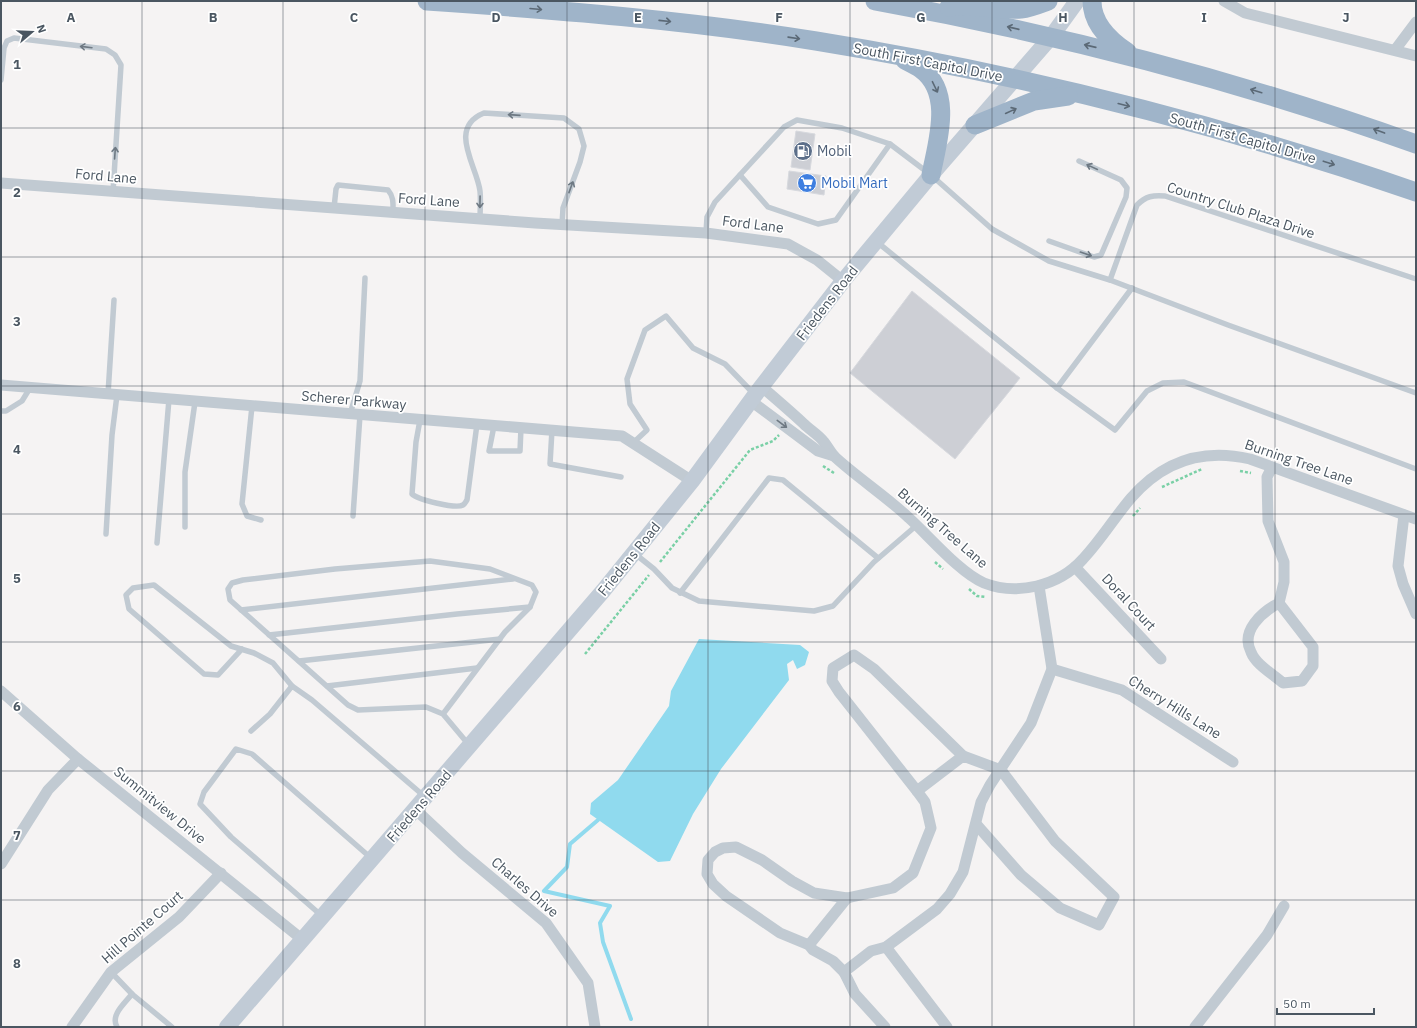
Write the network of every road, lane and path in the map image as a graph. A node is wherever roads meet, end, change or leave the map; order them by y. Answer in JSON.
{"nodes":[{"id":1,"x":427,"y":1,"type":"edge"},
{"id":2,"x":875,"y":1,"type":"edge"},
{"id":3,"x":1048,"y":1,"type":"edge"},
{"id":4,"x":1077,"y":1,"type":"edge"},
{"id":5,"x":1092,"y":1,"type":"edge"},
{"id":6,"x":1224,"y":1,"type":"edge"},
{"id":7,"x":925,"y":10,"type":"junction"},
{"id":8,"x":1416,"y":22,"type":"edge"},
{"id":9,"x":1051,"y":36,"type":"junction"},
{"id":10,"x":1395,"y":50,"type":"junction"},
{"id":11,"x":894,"y":54,"type":"junction"},
{"id":12,"x":1133,"y":56,"type":"junction"},
{"id":13,"x":1416,"y":56,"type":"edge"},
{"id":14,"x":1015,"y":78,"type":"junction"},
{"id":15,"x":1,"y":80,"type":"edge"},
{"id":16,"x":1086,"y":95,"type":"junction"},
{"id":17,"x":975,"y":125,"type":"junction"},
{"id":18,"x":890,"y":144,"type":"junction"},
{"id":19,"x":1416,"y":144,"type":"edge"},
{"id":20,"x":1079,"y":161,"type":"dead end"},
{"id":21,"x":740,"y":175,"type":"junction"},
{"id":22,"x":931,"y":176,"type":"junction"},
{"id":23,"x":1,"y":183,"type":"edge"},
{"id":24,"x":112,"y":192,"type":"junction"},
{"id":25,"x":1416,"y":192,"type":"edge"},
{"id":26,"x":334,"y":209,"type":"junction"},
{"id":27,"x":393,"y":213,"type":"junction"},
{"id":28,"x":480,"y":219,"type":"junction"},
{"id":29,"x":562,"y":225,"type":"junction"},
{"id":30,"x":706,"y":233,"type":"junction"},
{"id":31,"x":1049,"y":241,"type":"dead end"},
{"id":32,"x":877,"y":242,"type":"junction"},
{"id":33,"x":365,"y":278,"type":"dead end"},
{"id":34,"x":1416,"y":279,"type":"edge"},
{"id":35,"x":1110,"y":280,"type":"junction"},
{"id":36,"x":843,"y":281,"type":"junction"},
{"id":37,"x":1132,"y":288,"type":"junction"},
{"id":38,"x":114,"y":300,"type":"dead end"},
{"id":39,"x":1,"y":385,"type":"edge"},
{"id":40,"x":30,"y":388,"type":"junction"},
{"id":41,"x":1057,"y":388,"type":"junction"},
{"id":42,"x":1416,"y":393,"type":"edge"},
{"id":43,"x":756,"y":394,"type":"junction"},
{"id":44,"x":112,"y":395,"type":"junction"},
{"id":45,"x":169,"y":399,"type":"junction"},
{"id":46,"x":195,"y":402,"type":"junction"},
{"id":47,"x":252,"y":406,"type":"junction"},
{"id":48,"x":1,"y":411,"type":"edge"},
{"id":49,"x":355,"y":415,"type":"junction"},
{"id":50,"x":420,"y":420,"type":"junction"},
{"id":51,"x":477,"y":424,"type":"junction"},
{"id":52,"x":494,"y":426,"type":"junction"},
{"id":53,"x":521,"y":428,"type":"junction"},
{"id":54,"x":552,"y":430,"type":"junction"},
{"id":55,"x":784,"y":438,"type":"dead end"},
{"id":56,"x":632,"y":443,"type":"junction"},
{"id":57,"x":834,"y":456,"type":"junction"},
{"id":58,"x":818,"y":463,"type":"dead end"},
{"id":59,"x":1205,"y":468,"type":"dead end"},
{"id":60,"x":1416,"y":469,"type":"edge"},
{"id":61,"x":1237,"y":470,"type":"dead end"},
{"id":62,"x":1270,"y":472,"type":"junction"},
{"id":63,"x":838,"y":476,"type":"dead end"},
{"id":64,"x":621,"y":477,"type":"dead end"},
{"id":65,"x":692,"y":482,"type":"junction"},
{"id":66,"x":1159,"y":489,"type":"dead end"},
{"id":67,"x":1144,"y":503,"type":"dead end"},
{"id":68,"x":1404,"y":515,"type":"junction"},
{"id":69,"x":353,"y":516,"type":"dead end"},
{"id":70,"x":1416,"y":519,"type":"edge"},
{"id":71,"x":261,"y":520,"type":"dead end"},
{"id":72,"x":1130,"y":520,"type":"dead end"},
{"id":73,"x":917,"y":525,"type":"junction"},
{"id":74,"x":185,"y":528,"type":"dead end"},
{"id":75,"x":106,"y":534,"type":"dead end"},
{"id":76,"x":156,"y":543,"type":"dead end"},
{"id":77,"x":634,"y":553,"type":"junction"},
{"id":78,"x":878,"y":558,"type":"junction"},
{"id":79,"x":934,"y":561,"type":"dead end"},
{"id":80,"x":1075,"y":567,"type":"junction"},
{"id":81,"x":654,"y":569,"type":"junction"},
{"id":82,"x":944,"y":570,"type":"dead end"},
{"id":83,"x":515,"y":578,"type":"junction"},
{"id":84,"x":1039,"y":586,"type":"junction"},
{"id":85,"x":966,"y":587,"type":"dead end"},
{"id":86,"x":680,"y":593,"type":"junction"},
{"id":87,"x":992,"y":598,"type":"dead end"},
{"id":88,"x":1279,"y":603,"type":"junction"},
{"id":89,"x":530,"y":608,"type":"junction"},
{"id":90,"x":241,"y":610,"type":"junction"},
{"id":91,"x":1416,"y":614,"type":"edge"},
{"id":92,"x":269,"y":634,"type":"junction"},
{"id":93,"x":500,"y":639,"type":"junction"},
{"id":94,"x":242,"y":649,"type":"junction"},
{"id":95,"x":585,"y":654,"type":"dead end"},
{"id":96,"x":1161,"y":659,"type":"dead end"},
{"id":97,"x":299,"y":661,"type":"junction"},
{"id":98,"x":477,"y":668,"type":"junction"},
{"id":99,"x":1052,"y":669,"type":"junction"},
{"id":100,"x":292,"y":686,"type":"junction"},
{"id":101,"x":327,"y":686,"type":"junction"},
{"id":102,"x":1,"y":690,"type":"edge"},
{"id":103,"x":443,"y":714,"type":"junction"},
{"id":104,"x":251,"y":732,"type":"dead end"},
{"id":105,"x":470,"y":746,"type":"junction"},
{"id":106,"x":962,"y":756,"type":"junction"},
{"id":107,"x":78,"y":759,"type":"junction"},
{"id":108,"x":1233,"y":762,"type":"dead end"},
{"id":109,"x":1001,"y":770,"type":"junction"},
{"id":110,"x":917,"y":791,"type":"junction"},
{"id":111,"x":420,"y":804,"type":"junction"},
{"id":112,"x":976,"y":824,"type":"junction"},
{"id":113,"x":372,"y":859,"type":"junction"},
{"id":114,"x":1,"y":864,"type":"edge"},
{"id":115,"x":221,"y":873,"type":"junction"},
{"id":116,"x":847,"y":898,"type":"junction"},
{"id":117,"x":1284,"y":906,"type":"dead end"},
{"id":118,"x":324,"y":916,"type":"junction"},
{"id":119,"x":303,"y":940,"type":"junction"},
{"id":120,"x":809,"y":945,"type":"junction"},
{"id":121,"x":886,"y":947,"type":"junction"},
{"id":122,"x":110,"y":972,"type":"junction"},
{"id":123,"x":844,"y":972,"type":"junction"},
{"id":124,"x":132,"y":994,"type":"junction"},
{"id":125,"x":72,"y":1027,"type":"edge"},
{"id":126,"x":117,"y":1027,"type":"edge"},
{"id":127,"x":172,"y":1027,"type":"edge"},
{"id":128,"x":227,"y":1027,"type":"edge"},
{"id":129,"x":595,"y":1027,"type":"edge"},
{"id":130,"x":885,"y":1027,"type":"edge"},
{"id":131,"x":947,"y":1027,"type":"edge"},
{"id":132,"x":1195,"y":1027,"type":"edge"}],
"edges":[{"from":1,"to":11,"type":"highway","name":"South First Capitol Drive","one_way":true},
{"from":2,"to":7,"type":"highway"},
{"from":3,"to":7,"type":"highway"},
{"from":4,"to":9,"type":"main road","name":"Friedens Road"},
{"from":5,"to":12,"type":"highway"},
{"from":6,"to":10,"type":"street"},
{"from":9,"to":7,"type":"highway","one_way":true},
{"from":8,"to":10,"type":"street"},
{"from":12,"to":9,"type":"highway","one_way":true},
{"from":9,"to":14,"type":"main road","name":"Friedens Road"},
{"from":10,"to":13,"type":"street"},
{"from":11,"to":14,"type":"highway","name":"South First Capitol Drive"},
{"from":11,"to":22,"type":"highway","one_way":true},
{"from":19,"to":12,"type":"highway","one_way":true},
{"from":14,"to":16,"type":"highway","name":"South First Capitol Drive"},
{"from":14,"to":17,"type":"main road","name":"Friedens Road"},
{"from":24,"to":15,"type":"lane","one_way":true},
{"from":17,"to":16,"type":"highway","one_way":true},
{"from":16,"to":25,"type":"highway","name":"South First Capitol Drive","one_way":true},
{"from":17,"to":22,"type":"main road","name":"Friedens Road"},
{"from":18,"to":21,"type":"lane"},
{"from":18,"to":21,"type":"lane"},
{"from":18,"to":22,"type":"lane"},
{"from":31,"to":20,"type":"lane","one_way":true},
{"from":21,"to":30,"type":"lane"},
{"from":22,"to":32,"type":"main road","name":"Friedens Road"},
{"from":22,"to":35,"type":"lane"},
{"from":23,"to":24,"type":"street","name":"Ford Lane"},
{"from":24,"to":26,"type":"street","name":"Ford Lane"},
{"from":26,"to":27,"type":"street","name":"Ford Lane"},
{"from":26,"to":27,"type":"lane"},
{"from":27,"to":28,"type":"street","name":"Ford Lane"},
{"from":28,"to":29,"type":"street","name":"Ford Lane"},
{"from":29,"to":28,"type":"lane","one_way":true},
{"from":29,"to":30,"type":"street","name":"Ford Lane"},
{"from":30,"to":36,"type":"street","name":"Ford Lane"},
{"from":32,"to":36,"type":"main road","name":"Friedens Road"},
{"from":32,"to":41,"type":"lane"},
{"from":33,"to":49,"type":"lane"},
{"from":34,"to":35,"type":"lane","name":"Country Club Plaza Drive"},
{"from":35,"to":37,"type":"lane"},
{"from":36,"to":43,"type":"main road","name":"Friedens Road"},
{"from":37,"to":41,"type":"lane"},
{"from":37,"to":42,"type":"lane"},
{"from":38,"to":44,"type":"lane"},
{"from":39,"to":40,"type":"street","name":"Scherer Parkway"},
{"from":40,"to":44,"type":"street","name":"Scherer Parkway"},
{"from":40,"to":48,"type":"lane"},
{"from":41,"to":60,"type":"lane"},
{"from":43,"to":56,"type":"lane"},
{"from":43,"to":57,"type":"street","name":"Burning Tree Lane"},
{"from":43,"to":57,"type":"street","name":"Burning Tree Lane","one_way":true},
{"from":43,"to":65,"type":"main road","name":"Friedens Road"},
{"from":44,"to":45,"type":"street","name":"Scherer Parkway"},
{"from":44,"to":75,"type":"lane"},
{"from":45,"to":46,"type":"street","name":"Scherer Parkway"},
{"from":45,"to":76,"type":"lane"},
{"from":46,"to":47,"type":"street","name":"Scherer Parkway"},
{"from":46,"to":74,"type":"lane"},
{"from":47,"to":49,"type":"street","name":"Scherer Parkway"},
{"from":47,"to":71,"type":"lane"},
{"from":49,"to":50,"type":"street","name":"Scherer Parkway"},
{"from":49,"to":69,"type":"lane"},
{"from":50,"to":51,"type":"street","name":"Scherer Parkway"},
{"from":50,"to":51,"type":"lane"},
{"from":51,"to":52,"type":"street","name":"Scherer Parkway"},
{"from":52,"to":53,"type":"street","name":"Scherer Parkway"},
{"from":52,"to":53,"type":"lane"},
{"from":53,"to":54,"type":"street","name":"Scherer Parkway"},
{"from":54,"to":56,"type":"street","name":"Scherer Parkway"},
{"from":54,"to":64,"type":"lane"},
{"from":55,"to":81,"type":"path"},
{"from":56,"to":65,"type":"street","name":"Scherer Parkway"},
{"from":57,"to":73,"type":"street","name":"Burning Tree Lane"},
{"from":58,"to":63,"type":"path"},
{"from":59,"to":66,"type":"path"},
{"from":61,"to":62,"type":"path"},
{"from":62,"to":68,"type":"street","name":"Burning Tree Lane"},
{"from":62,"to":80,"type":"street","name":"Burning Tree Lane"},
{"from":62,"to":88,"type":"street"},
{"from":65,"to":77,"type":"main road","name":"Friedens Road"},
{"from":67,"to":72,"type":"path"},
{"from":68,"to":70,"type":"street","name":"Burning Tree Lane"},
{"from":68,"to":91,"type":"street"},
{"from":73,"to":78,"type":"lane"},
{"from":73,"to":84,"type":"street","name":"Burning Tree Lane"},
{"from":77,"to":81,"type":"lane"},
{"from":77,"to":105,"type":"main road","name":"Friedens Road"},
{"from":78,"to":86,"type":"lane"},
{"from":78,"to":86,"type":"lane"},
{"from":79,"to":82,"type":"path"},
{"from":80,"to":84,"type":"street","name":"Burning Tree Lane"},
{"from":80,"to":96,"type":"street","name":"Doral Court"},
{"from":81,"to":86,"type":"lane"},
{"from":81,"to":95,"type":"path"},
{"from":83,"to":89,"type":"lane"},
{"from":83,"to":90,"type":"lane"},
{"from":83,"to":90,"type":"lane"},
{"from":84,"to":99,"type":"street"},
{"from":85,"to":87,"type":"path"},
{"from":88,"to":88,"type":"street"},
{"from":89,"to":92,"type":"lane"},
{"from":89,"to":93,"type":"lane"},
{"from":90,"to":92,"type":"lane"},
{"from":92,"to":97,"type":"lane"},
{"from":93,"to":97,"type":"lane"},
{"from":93,"to":98,"type":"lane"},
{"from":94,"to":94,"type":"lane"},
{"from":94,"to":100,"type":"lane"},
{"from":97,"to":101,"type":"lane"},
{"from":98,"to":101,"type":"lane"},
{"from":98,"to":103,"type":"lane"},
{"from":99,"to":108,"type":"street","name":"Cherry Hills Lane"},
{"from":99,"to":109,"type":"street"},
{"from":100,"to":104,"type":"lane"},
{"from":100,"to":111,"type":"lane"},
{"from":101,"to":103,"type":"lane"},
{"from":102,"to":107,"type":"street","name":"Summitview Drive"},
{"from":103,"to":105,"type":"lane"},
{"from":105,"to":111,"type":"main road","name":"Friedens Road"},
{"from":106,"to":109,"type":"street"},
{"from":106,"to":110,"type":"street"},
{"from":106,"to":110,"type":"street"},
{"from":107,"to":114,"type":"street"},
{"from":107,"to":115,"type":"street","name":"Summitview Drive"},
{"from":109,"to":112,"type":"street"},
{"from":109,"to":112,"type":"street"},
{"from":110,"to":116,"type":"street"},
{"from":111,"to":113,"type":"main road","name":"Friedens Road"},
{"from":111,"to":129,"type":"street","name":"Charles Drive"},
{"from":112,"to":121,"type":"street"},
{"from":113,"to":118,"type":"main road","name":"Friedens Road"},
{"from":113,"to":118,"type":"lane"},
{"from":115,"to":119,"type":"street","name":"Summitview Drive"},
{"from":115,"to":122,"type":"street","name":"Hill Pointe Court"},
{"from":116,"to":120,"type":"street"},
{"from":116,"to":120,"type":"street"},
{"from":117,"to":132,"type":"street"},
{"from":118,"to":119,"type":"main road","name":"Friedens Road"},
{"from":119,"to":128,"type":"main road","name":"Friedens Road"},
{"from":120,"to":123,"type":"street"},
{"from":121,"to":123,"type":"street"},
{"from":121,"to":131,"type":"street"},
{"from":122,"to":124,"type":"lane"},
{"from":122,"to":125,"type":"street","name":"Hill Pointe Court"},
{"from":123,"to":130,"type":"street"},
{"from":124,"to":126,"type":"lane"},
{"from":124,"to":127,"type":"lane"}]}
